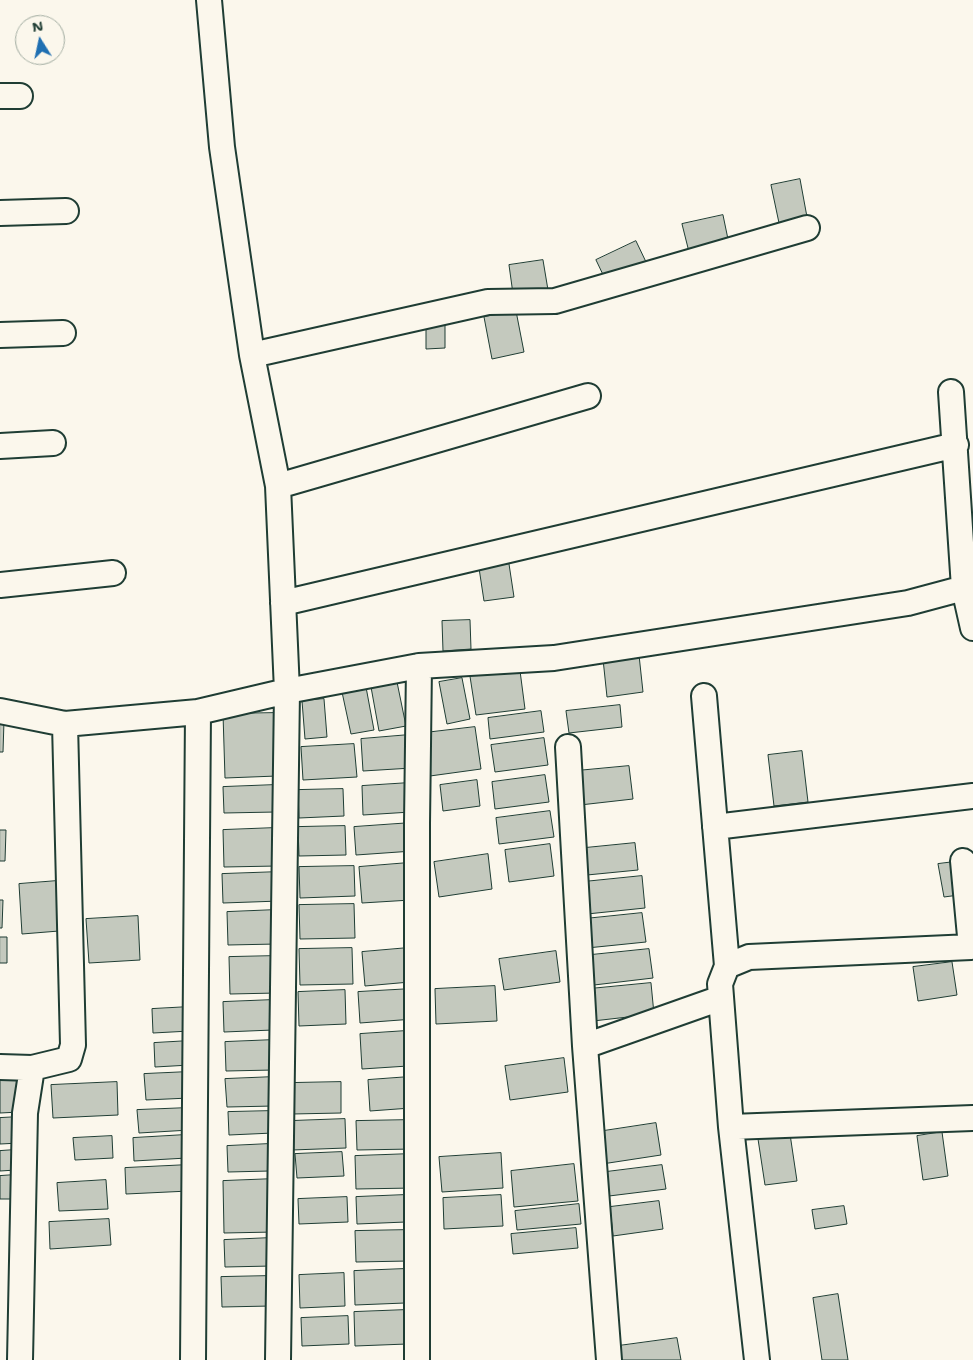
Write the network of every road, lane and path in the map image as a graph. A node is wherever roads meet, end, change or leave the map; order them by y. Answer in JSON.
{"nodes":[{"id":1,"x":209,"y":0,"type":"edge"},
{"id":2,"x":66,"y":211,"type":"dead end"},
{"id":3,"x":0,"y":213,"type":"edge"},
{"id":4,"x":807,"y":228,"type":"dead end"},
{"id":5,"x":64,"y":333,"type":"dead end"},
{"id":6,"x":0,"y":335,"type":"edge"},
{"id":7,"x":252,"y":355,"type":"junction"},
{"id":8,"x":952,"y":392,"type":"dead end"},
{"id":9,"x":588,"y":396,"type":"dead end"},
{"id":10,"x":53,"y":442,"type":"dead end"},
{"id":11,"x":956,"y":445,"type":"junction"},
{"id":12,"x":0,"y":446,"type":"edge"},
{"id":13,"x":278,"y":486,"type":"junction"},
{"id":14,"x":113,"y":573,"type":"dead end"},
{"id":15,"x":0,"y":585,"type":"edge"},
{"id":16,"x":964,"y":588,"type":"junction"},
{"id":17,"x":283,"y":603,"type":"junction"},
{"id":18,"x":973,"y":628,"type":"edge"},
{"id":19,"x":419,"y":666,"type":"junction"},
{"id":20,"x":287,"y":691,"type":"junction"},
{"id":21,"x":704,"y":696,"type":"dead end"},
{"id":22,"x":0,"y":711,"type":"edge"},
{"id":23,"x":198,"y":712,"type":"junction"},
{"id":24,"x":65,"y":724,"type":"junction"},
{"id":25,"x":568,"y":747,"type":"dead end"},
{"id":26,"x":973,"y":796,"type":"edge"},
{"id":27,"x":715,"y":827,"type":"junction"},
{"id":28,"x":963,"y":861,"type":"dead end"},
{"id":29,"x":972,"y":956,"type":"edge"},
{"id":30,"x":728,"y":966,"type":"junction"},
{"id":31,"x":721,"y":998,"type":"junction"},
{"id":32,"x":585,"y":1046,"type":"junction"},
{"id":33,"x":0,"y":1067,"type":"edge"},
{"id":34,"x":32,"y":1068,"type":"junction"},
{"id":35,"x":973,"y":1118,"type":"edge"},
{"id":36,"x":731,"y":1127,"type":"junction"},
{"id":37,"x":20,"y":1360,"type":"edge"},
{"id":38,"x":193,"y":1360,"type":"edge"},
{"id":39,"x":278,"y":1360,"type":"edge"},
{"id":40,"x":417,"y":1360,"type":"edge"},
{"id":41,"x":609,"y":1360,"type":"edge"},
{"id":42,"x":757,"y":1360,"type":"edge"}],
"edges":[{"from":1,"to":7,"type":"street"},
{"from":2,"to":3,"type":"street"},
{"from":4,"to":7,"type":"street"},
{"from":5,"to":6,"type":"street"},
{"from":7,"to":13,"type":"street"},
{"from":8,"to":11,"type":"street"},
{"from":9,"to":13,"type":"street"},
{"from":10,"to":12,"type":"street"},
{"from":11,"to":16,"type":"street"},
{"from":11,"to":17,"type":"street"},
{"from":13,"to":17,"type":"street"},
{"from":14,"to":15,"type":"street"},
{"from":16,"to":18,"type":"street"},
{"from":16,"to":19,"type":"street"},
{"from":17,"to":20,"type":"street"},
{"from":19,"to":20,"type":"street"},
{"from":19,"to":40,"type":"street"},
{"from":20,"to":23,"type":"street"},
{"from":20,"to":39,"type":"street"},
{"from":21,"to":27,"type":"street"},
{"from":22,"to":24,"type":"street"},
{"from":23,"to":24,"type":"street"},
{"from":23,"to":38,"type":"street"},
{"from":24,"to":34,"type":"street"},
{"from":25,"to":32,"type":"street"},
{"from":26,"to":27,"type":"street"},
{"from":27,"to":30,"type":"street"},
{"from":28,"to":29,"type":"street"},
{"from":29,"to":30,"type":"street"},
{"from":30,"to":31,"type":"street"},
{"from":31,"to":32,"type":"street"},
{"from":31,"to":36,"type":"street"},
{"from":32,"to":41,"type":"street"},
{"from":33,"to":34,"type":"street"},
{"from":34,"to":37,"type":"street"},
{"from":35,"to":36,"type":"street"},
{"from":36,"to":42,"type":"street"}]}
